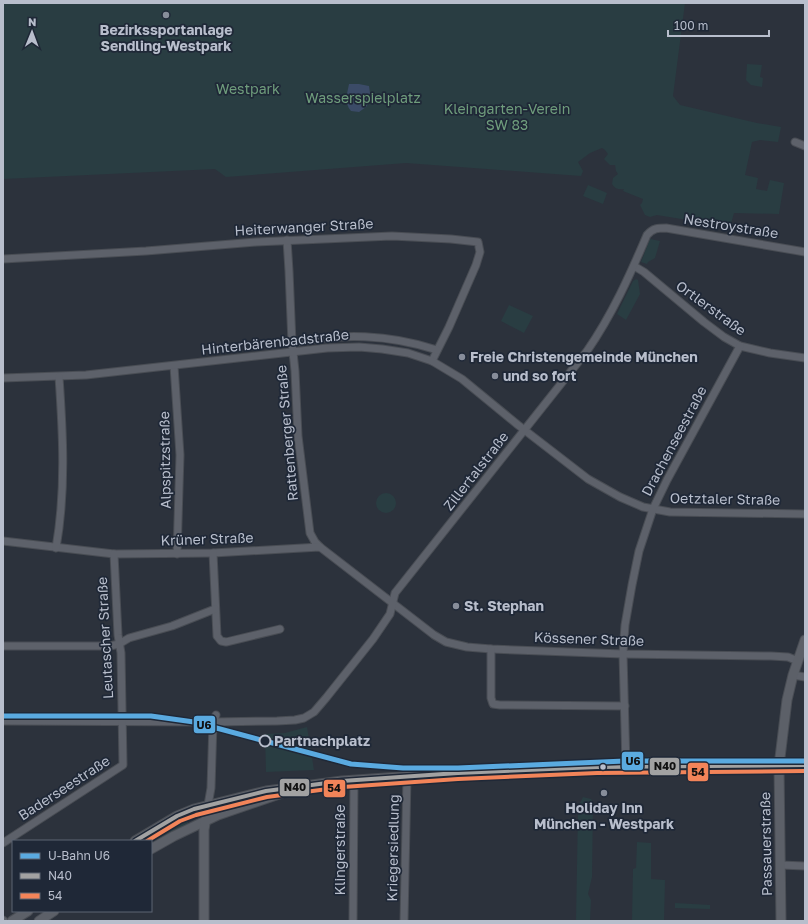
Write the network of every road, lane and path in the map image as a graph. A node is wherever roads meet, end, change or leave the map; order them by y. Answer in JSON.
{"nodes":[{"id":1,"x":795,"y":142,"type":"dead end"},
{"id":2,"x":805,"y":146,"type":"edge"},
{"id":3,"x":654,"y":229,"type":"joint"},
{"id":4,"x":286,"y":240,"type":"junction"},
{"id":5,"x":805,"y":252,"type":"edge"},
{"id":6,"x":3,"y":259,"type":"edge"},
{"id":7,"x":634,"y":266,"type":"junction"},
{"id":8,"x":292,"y":343,"type":"junction"},
{"id":9,"x":740,"y":346,"type":"junction"},
{"id":10,"x":437,"y":350,"type":"junction"},
{"id":11,"x":293,"y":353,"type":"junction"},
{"id":12,"x":805,"y":358,"type":"edge"},
{"id":13,"x":432,"y":361,"type":"junction"},
{"id":14,"x":174,"y":366,"type":"junction"},
{"id":15,"x":59,"y":376,"type":"junction"},
{"id":16,"x":3,"y":378,"type":"edge"},
{"id":17,"x":525,"y":430,"type":"junction"},
{"id":18,"x":653,"y":509,"type":"junction"},
{"id":19,"x":805,"y":514,"type":"edge"},
{"id":20,"x":3,"y":541,"type":"edge"},
{"id":21,"x":320,"y":547,"type":"junction"},
{"id":22,"x":56,"y":548,"type":"junction"},
{"id":23,"x":213,"y":553,"type":"junction"},
{"id":24,"x":114,"y":554,"type":"junction"},
{"id":25,"x":177,"y":554,"type":"junction"},
{"id":26,"x":392,"y":603,"type":"junction"},
{"id":27,"x":215,"y":609,"type":"junction"},
{"id":28,"x":280,"y":629,"type":"dead end"},
{"id":29,"x":805,"y":640,"type":"edge"},
{"id":30,"x":119,"y":644,"type":"junction"},
{"id":31,"x":3,"y":646,"type":"edge"},
{"id":32,"x":491,"y":649,"type":"junction"},
{"id":33,"x":623,"y":654,"type":"junction"},
{"id":34,"x":798,"y":661,"type":"junction"},
{"id":35,"x":793,"y":674,"type":"junction"},
{"id":36,"x":805,"y":677,"type":"edge"},
{"id":37,"x":625,"y":706,"type":"junction"},
{"id":38,"x":216,"y":715,"type":"dead end"},
{"id":39,"x":3,"y":721,"type":"edge"},
{"id":40,"x":122,"y":721,"type":"junction"},
{"id":41,"x":213,"y":722,"type":"junction"},
{"id":42,"x":805,"y":765,"type":"edge"},
{"id":43,"x":626,"y":766,"type":"junction"},
{"id":44,"x":779,"y":766,"type":"junction"},
{"id":45,"x":407,"y":776,"type":"junction"},
{"id":46,"x":354,"y":780,"type":"junction"},
{"id":47,"x":295,"y":788,"type":"junction"},
{"id":48,"x":208,"y":805,"type":"junction"},
{"id":49,"x":205,"y":821,"type":"junction"},
{"id":50,"x":137,"y":840,"type":"edge"},
{"id":51,"x":3,"y":843,"type":"edge"},
{"id":52,"x":152,"y":849,"type":"edge"},
{"id":53,"x":781,"y":865,"type":"junction"},
{"id":54,"x":805,"y":866,"type":"edge"},
{"id":55,"x":26,"y":912,"type":"edge"},
{"id":56,"x":52,"y":912,"type":"edge"},
{"id":57,"x":12,"y":921,"type":"edge"},
{"id":58,"x":39,"y":921,"type":"edge"},
{"id":59,"x":204,"y":921,"type":"edge"},
{"id":60,"x":353,"y":921,"type":"edge"},
{"id":61,"x":404,"y":921,"type":"edge"},
{"id":62,"x":781,"y":921,"type":"edge"}],
"edges":[{"from":1,"to":2,"type":"street"},
{"from":3,"to":5,"type":"street","name":"Nestroystraße"},
{"from":3,"to":7,"type":"street","name":"Zillertalstraße"},
{"from":4,"to":6,"type":"street","name":"Heiterwanger Straße"},
{"from":4,"to":8,"type":"street","name":"Rattenberger Straße"},
{"from":4,"to":10,"type":"street","name":"Heiterwanger Straße"},
{"from":7,"to":9,"type":"street","name":"Ortlerstraße"},
{"from":7,"to":17,"type":"street","name":"Zillertalstraße"},
{"from":8,"to":10,"type":"street","name":"Hinterbärenbadstraße"},
{"from":8,"to":11,"type":"street","name":"Rattenberger Straße"},
{"from":9,"to":12,"type":"street","name":"Ortlerstraße"},
{"from":9,"to":18,"type":"street","name":"Drachenseestraße"},
{"from":10,"to":13,"type":"street","name":"Heiterwanger Straße"},
{"from":11,"to":13,"type":"street","name":"Hinterbärenbadstraße"},
{"from":11,"to":14,"type":"street","name":"Hinterbärenbadstraße"},
{"from":11,"to":21,"type":"street","name":"Rattenberger Straße"},
{"from":13,"to":17,"type":"street","name":"Hinterbärenbadstraße"},
{"from":14,"to":15,"type":"street","name":"Hinterbärenbadstraße"},
{"from":14,"to":25,"type":"street","name":"Alpspitzstraße"},
{"from":15,"to":16,"type":"street","name":"Hinterbärenbadstraße"},
{"from":15,"to":22,"type":"street"},
{"from":17,"to":18,"type":"street","name":"Oetztaler Straße"},
{"from":17,"to":26,"type":"street","name":"Zillertalstraße"},
{"from":18,"to":19,"type":"street","name":"Oetztaler Straße"},
{"from":18,"to":33,"type":"street","name":"Drachenseestraße"},
{"from":20,"to":22,"type":"street","name":"Krüner Straße"},
{"from":21,"to":23,"type":"street","name":"Krüner Straße"},
{"from":21,"to":26,"type":"street"},
{"from":22,"to":24,"type":"street","name":"Krüner Straße"},
{"from":23,"to":25,"type":"street","name":"Krüner Straße"},
{"from":23,"to":27,"type":"street"},
{"from":24,"to":25,"type":"street","name":"Krüner Straße"},
{"from":24,"to":30,"type":"street","name":"Leutascher Straße"},
{"from":26,"to":32,"type":"street","name":"Kössener Straße"},
{"from":26,"to":41,"type":"street","name":"Zillertalstraße"},
{"from":27,"to":28,"type":"street"},
{"from":27,"to":30,"type":"street"},
{"from":29,"to":34,"type":"main road","name":"Passauerstraße"},
{"from":30,"to":31,"type":"street"},
{"from":30,"to":40,"type":"street","name":"Leutascher Straße"},
{"from":32,"to":33,"type":"street","name":"Kössener Straße"},
{"from":32,"to":37,"type":"street"},
{"from":33,"to":34,"type":"street","name":"Kössener Straße"},
{"from":33,"to":37,"type":"street","name":"Drachenseestraße"},
{"from":34,"to":35,"type":"main road","name":"Passauerstraße"},
{"from":35,"to":36,"type":"street"},
{"from":35,"to":44,"type":"main road","name":"Passauerstraße"},
{"from":37,"to":43,"type":"street","name":"Drachenseestraße"},
{"from":38,"to":41,"type":"street"},
{"from":39,"to":40,"type":"street"},
{"from":40,"to":41,"type":"street"},
{"from":40,"to":51,"type":"street","name":"Baderseestraße"},
{"from":41,"to":48,"type":"street"},
{"from":42,"to":44,"type":"main road"},
{"from":43,"to":44,"type":"main road"},
{"from":43,"to":45,"type":"main road"},
{"from":44,"to":53,"type":"main road","name":"Passauerstraße"},
{"from":45,"to":46,"type":"main road"},
{"from":45,"to":61,"type":"street","name":"Kriegersiedlung"},
{"from":46,"to":47,"type":"main road"},
{"from":46,"to":60,"type":"street","name":"Klingerstraße"},
{"from":47,"to":48,"type":"main road"},
{"from":47,"to":49,"type":"main road"},
{"from":48,"to":49,"type":"main road"},
{"from":48,"to":50,"type":"main road"},
{"from":49,"to":52,"type":"main road"},
{"from":49,"to":59,"type":"main road"},
{"from":53,"to":54,"type":"street"},
{"from":53,"to":62,"type":"main road","name":"Passauerstraße"},
{"from":55,"to":57,"type":"main road"},
{"from":56,"to":58,"type":"main road"}]}
